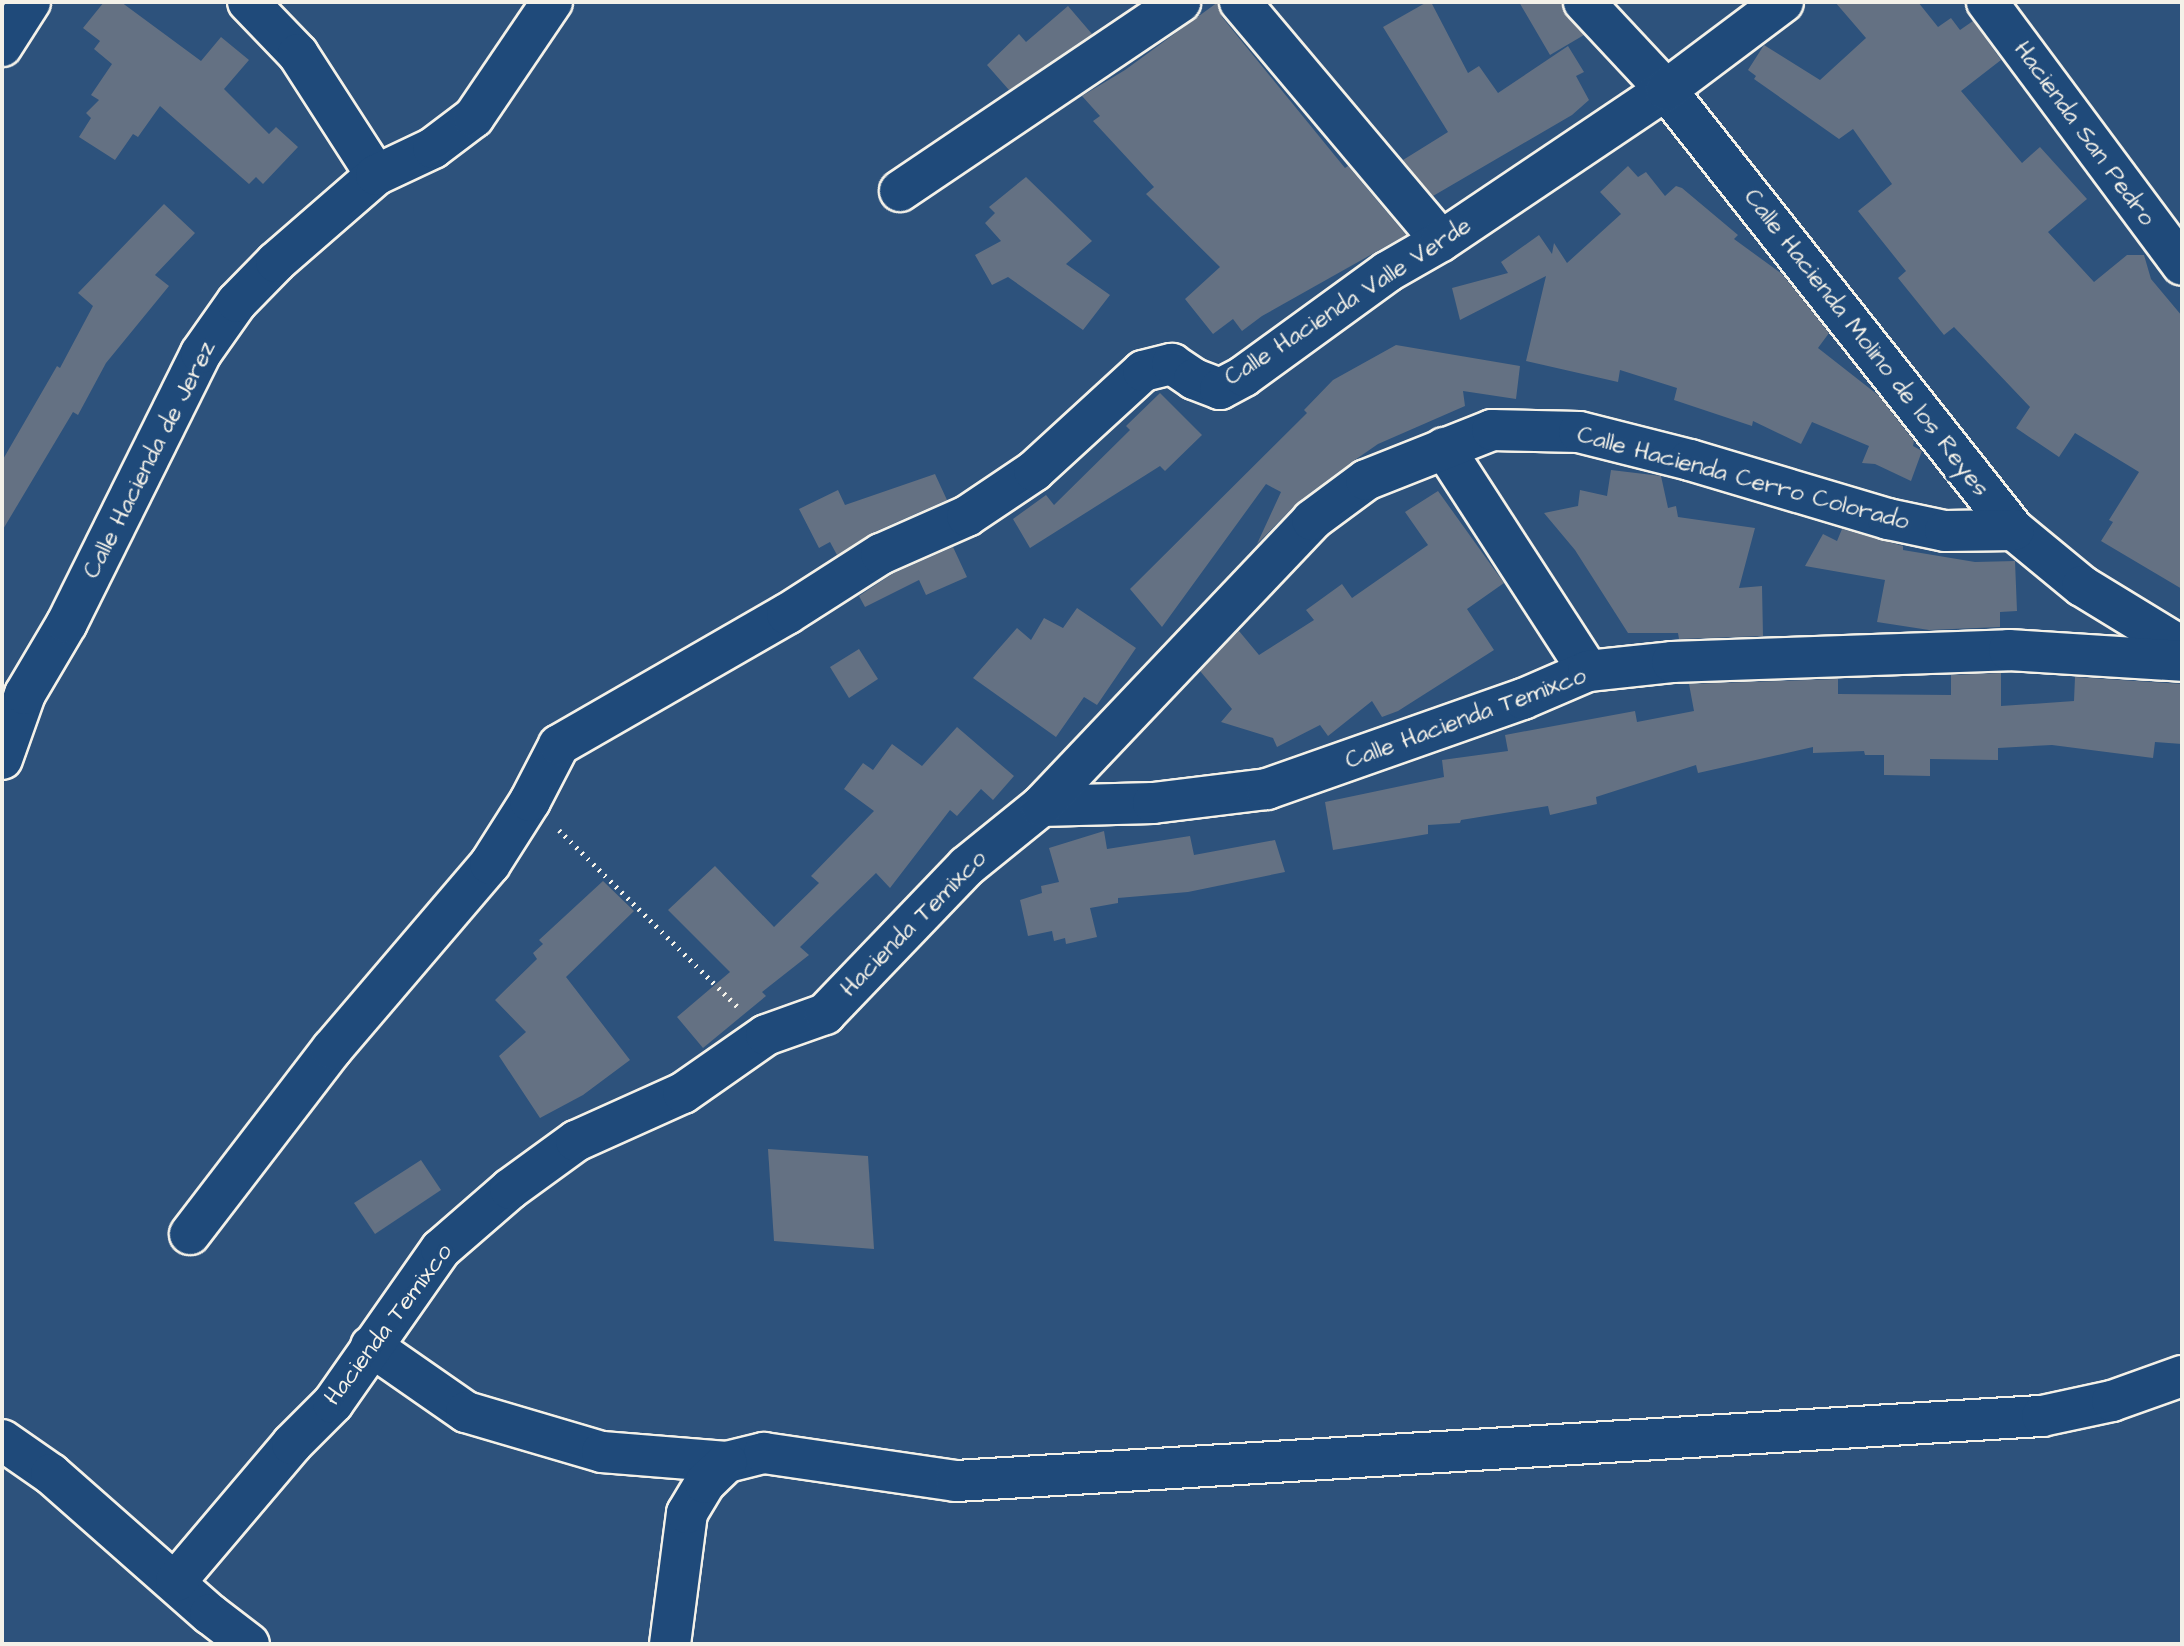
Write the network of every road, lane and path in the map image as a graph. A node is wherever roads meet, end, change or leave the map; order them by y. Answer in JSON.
{"nodes":[{"id":1,"x":30,"y":2,"type":"edge"},
{"id":2,"x":248,"y":2,"type":"edge"},
{"id":3,"x":552,"y":2,"type":"edge"},
{"id":4,"x":1180,"y":2,"type":"edge"},
{"id":5,"x":1240,"y":2,"type":"edge"},
{"id":6,"x":1584,"y":2,"type":"edge"},
{"id":7,"x":1783,"y":2,"type":"edge"},
{"id":8,"x":1987,"y":2,"type":"edge"},
{"id":9,"x":2,"y":46,"type":"edge"},
{"id":10,"x":1666,"y":90,"type":"junction"},
{"id":11,"x":376,"y":175,"type":"junction"},
{"id":12,"x":900,"y":191,"type":"dead end"},
{"id":13,"x":1441,"y":241,"type":"junction"},
{"id":14,"x":2182,"y":265,"type":"edge"},
{"id":15,"x":1444,"y":448,"type":"junction"},
{"id":16,"x":2014,"y":530,"type":"junction"},
{"id":17,"x":2182,"y":647,"type":"edge"},
{"id":18,"x":2182,"y":661,"type":"edge"},
{"id":19,"x":1588,"y":671,"type":"junction"},
{"id":20,"x":2,"y":759,"type":"edge"},
{"id":21,"x":530,"y":801,"type":"junction"},
{"id":22,"x":1041,"y":806,"type":"junction"},
{"id":23,"x":766,"y":1035,"type":"junction"},
{"id":24,"x":190,"y":1234,"type":"dead end"},
{"id":25,"x":371,"y":1346,"type":"junction"},
{"id":26,"x":2182,"y":1376,"type":"edge"},
{"id":27,"x":2,"y":1440,"type":"edge"},
{"id":28,"x":727,"y":1462,"type":"junction"},
{"id":29,"x":176,"y":1581,"type":"junction"},
{"id":30,"x":215,"y":1629,"type":"edge"},
{"id":31,"x":249,"y":1644,"type":"edge"},
{"id":32,"x":670,"y":1644,"type":"edge"}],
"edges":[{"from":1,"to":9,"type":"street"},
{"from":2,"to":11,"type":"street"},
{"from":3,"to":11,"type":"street","name":"Calle Hacienda de Jerez"},
{"from":4,"to":12,"type":"street"},
{"from":5,"to":13,"type":"street"},
{"from":6,"to":10,"type":"street","name":"Calle Hacienda Molino de los Reyes"},
{"from":7,"to":10,"type":"street","name":"Calle Hacienda Valle Verde"},
{"from":8,"to":14,"type":"street","name":"Hacienda San Pedro"},
{"from":10,"to":13,"type":"street","name":"Calle Hacienda Valle Verde"},
{"from":10,"to":16,"type":"street","name":"Calle Hacienda Molino de los Reyes"},
{"from":11,"to":20,"type":"street","name":"Calle Hacienda de Jerez"},
{"from":13,"to":21,"type":"street","name":"Calle Hacienda Valle Verde"},
{"from":15,"to":16,"type":"street","name":"Calle Hacienda Cerro Colorado"},
{"from":15,"to":19,"type":"street"},
{"from":15,"to":22,"type":"street","name":"Calle Hacienda Cerro Colorado"},
{"from":16,"to":17,"type":"street","name":"Calle Hacienda Molino de los Reyes"},
{"from":18,"to":19,"type":"street","name":"Calle Hacienda Temixco"},
{"from":19,"to":22,"type":"street","name":"Calle Hacienda Temixco"},
{"from":21,"to":23,"type":"path"},
{"from":21,"to":24,"type":"street"},
{"from":22,"to":23,"type":"street","name":"Hacienda Temixco"},
{"from":23,"to":25,"type":"street","name":"Hacienda Temixco"},
{"from":25,"to":28,"type":"street"},
{"from":25,"to":29,"type":"street","name":"Hacienda Temixco"},
{"from":26,"to":28,"type":"street"},
{"from":27,"to":29,"type":"street"},
{"from":28,"to":32,"type":"street"},
{"from":29,"to":30,"type":"street"},
{"from":30,"to":31,"type":"street"}]}
